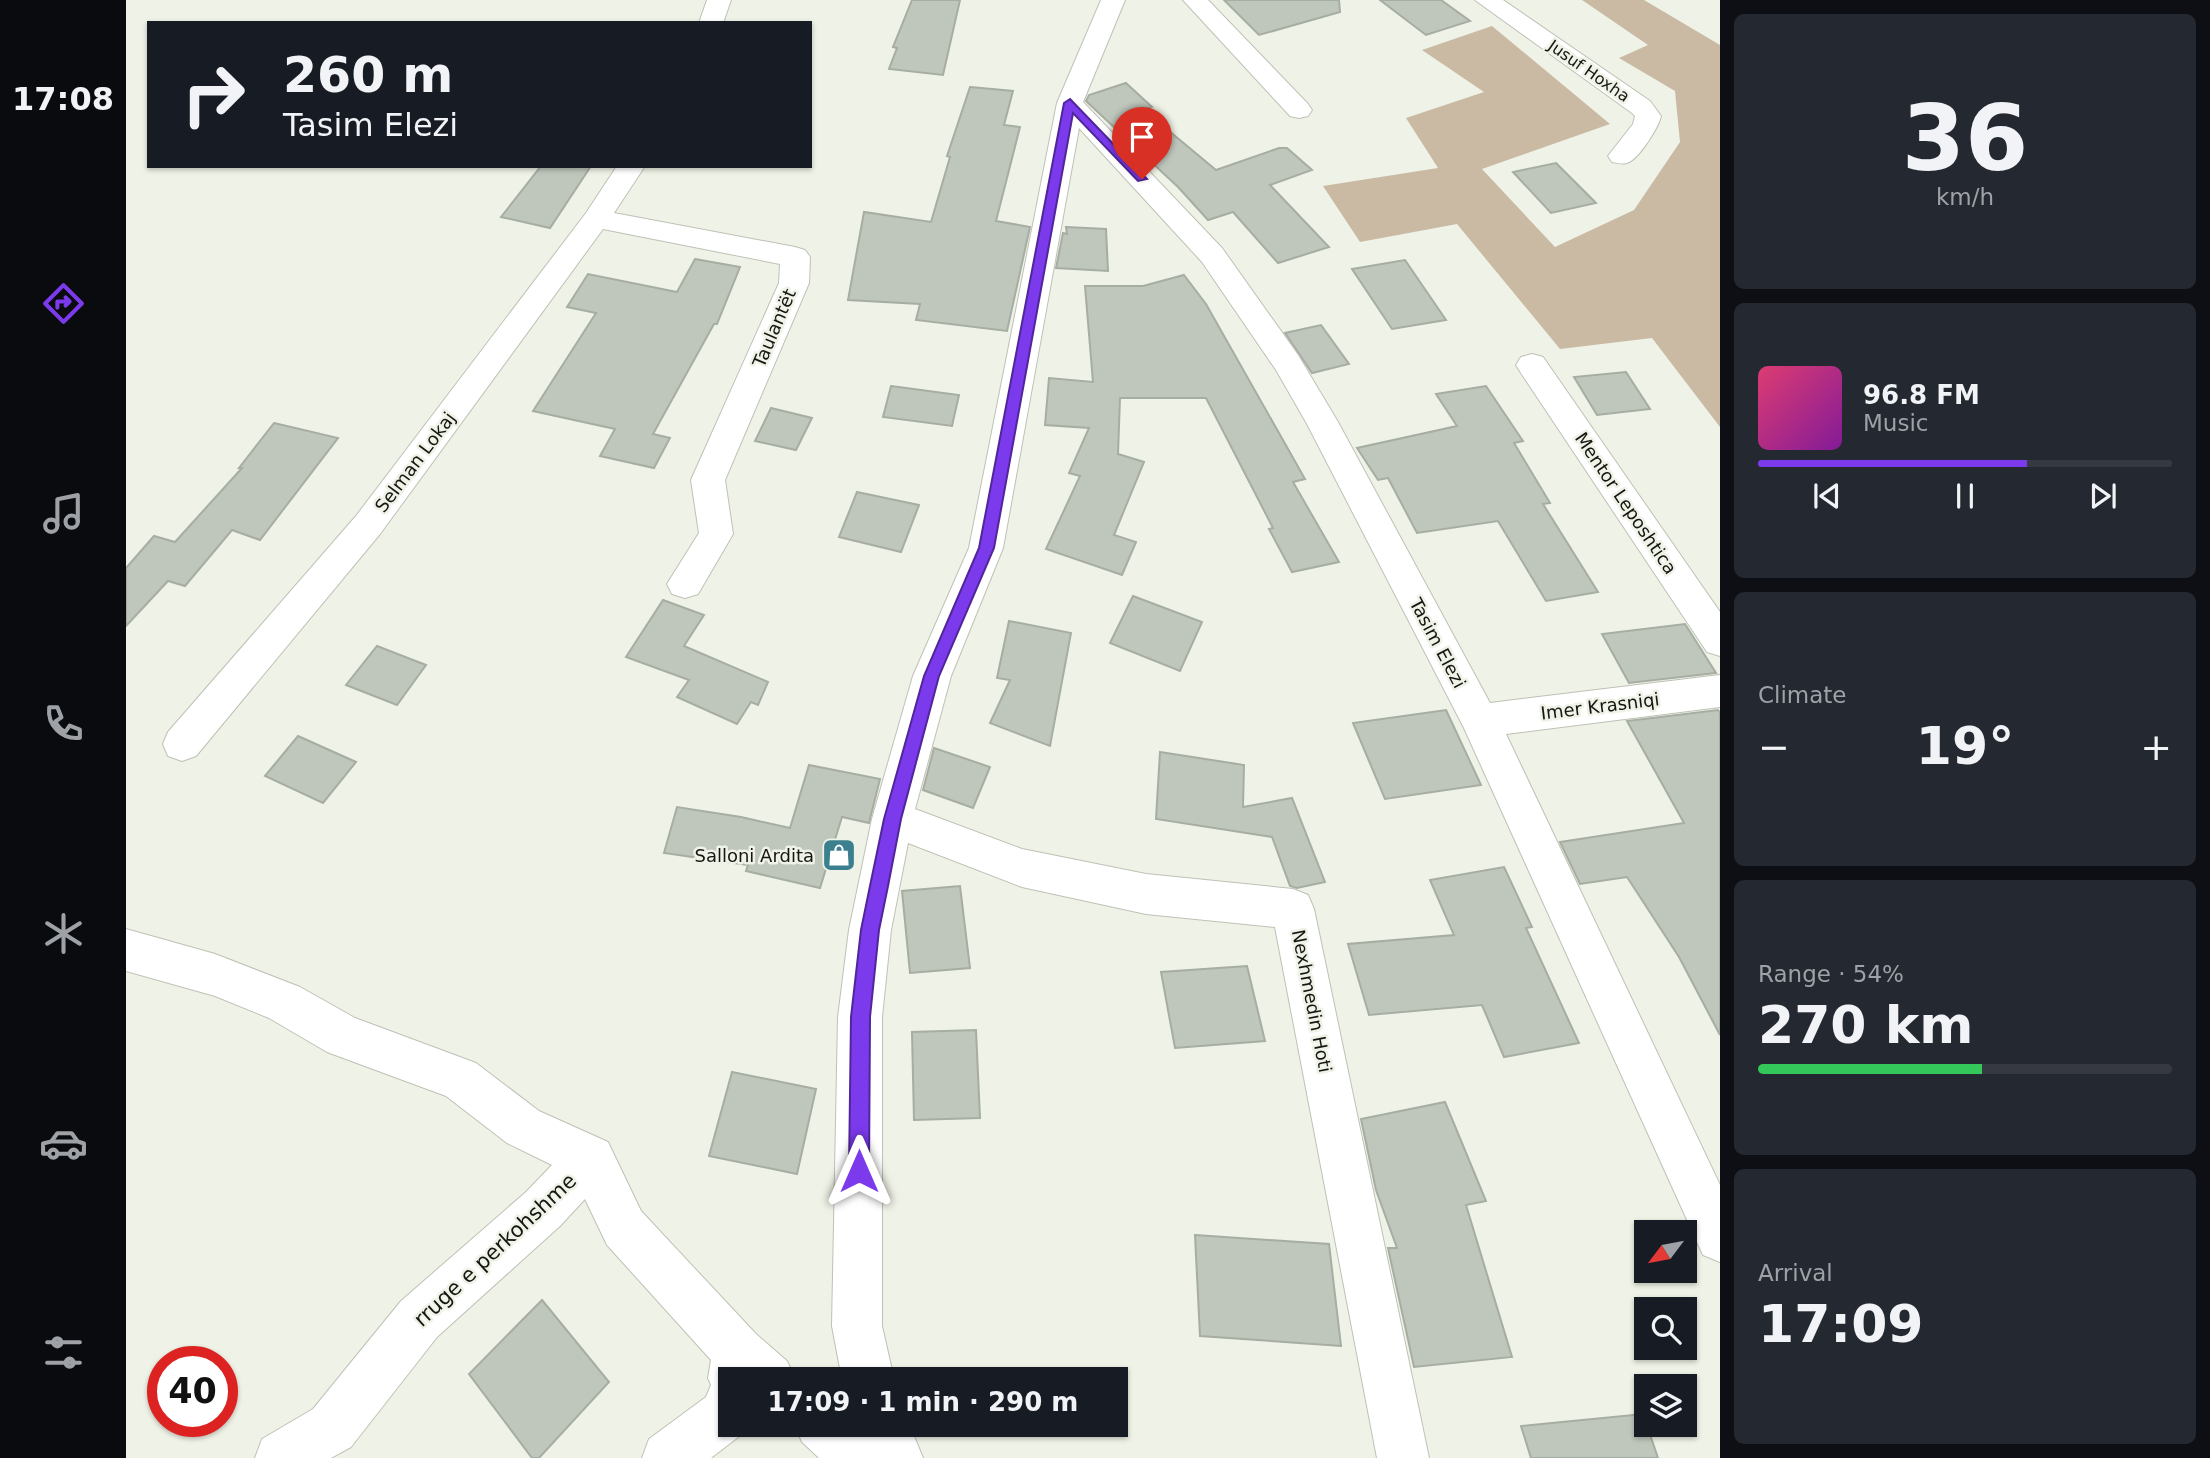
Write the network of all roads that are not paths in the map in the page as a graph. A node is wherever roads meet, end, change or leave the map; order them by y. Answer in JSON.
{"nodes":[{"id":1,"x":719,"y":0,"type":"edge"},
{"id":2,"x":1113,"y":0,"type":"edge"},
{"id":3,"x":1195,"y":0,"type":"edge"},
{"id":4,"x":1487,"y":0,"type":"edge"},
{"id":5,"x":712,"y":21,"type":"edge"},
{"id":6,"x":1070,"y":103,"type":"junction"},
{"id":7,"x":1299,"y":110,"type":"dead end"},
{"id":8,"x":1622,"y":156,"type":"dead end"},
{"id":9,"x":630,"y":168,"type":"edge"},
{"id":10,"x":596,"y":219,"type":"junction"},
{"id":11,"x":1532,"y":365,"type":"dead end"},
{"id":12,"x":685,"y":584,"type":"dead end"},
{"id":13,"x":1720,"y":641,"type":"edge"},
{"id":14,"x":1720,"y":691,"type":"edge"},
{"id":15,"x":1479,"y":721,"type":"junction"},
{"id":16,"x":182,"y":744,"type":"dead end"},
{"id":17,"x":892,"y":819,"type":"junction"},
{"id":18,"x":126,"y":950,"type":"edge"},
{"id":19,"x":592,"y":1159,"type":"junction"},
{"id":20,"x":1720,"y":1238,"type":"edge"},
{"id":21,"x":744,"y":1367,"type":"edge"},
{"id":22,"x":866,"y":1367,"type":"edge"},
{"id":23,"x":718,"y":1420,"type":"edge"},
{"id":24,"x":835,"y":1437,"type":"edge"},
{"id":25,"x":888,"y":1437,"type":"edge"},
{"id":26,"x":281,"y":1458,"type":"edge"},
{"id":27,"x":668,"y":1458,"type":"edge"},
{"id":28,"x":859,"y":1458,"type":"edge"},
{"id":29,"x":897,"y":1458,"type":"edge"},
{"id":30,"x":1403,"y":1458,"type":"edge"}],
"edges":[{"from":1,"to":5,"type":"street"},
{"from":2,"to":6,"type":"street"},
{"from":3,"to":7,"type":"street"},
{"from":4,"to":8,"type":"street","name":"Jusuf Hoxha"},
{"from":6,"to":15,"type":"street","name":"Tasim Elezi"},
{"from":6,"to":17,"type":"street"},
{"from":9,"to":10,"type":"street","name":"Selman Lokaj"},
{"from":10,"to":12,"type":"street","name":"Taulantët"},
{"from":10,"to":16,"type":"street","name":"Selman Lokaj"},
{"from":11,"to":13,"type":"street","name":"Mentor Leposhtica"},
{"from":14,"to":15,"type":"street","name":"Imer Krasniqi"},
{"from":15,"to":20,"type":"street","name":"Tasim Elezi"},
{"from":17,"to":22,"type":"street"},
{"from":17,"to":30,"type":"street","name":"Nexhmedin Hoti"},
{"from":18,"to":19,"type":"street"},
{"from":19,"to":21,"type":"street"},
{"from":19,"to":26,"type":"street","name":"rruge e perkohshme"},
{"from":23,"to":27,"type":"street"},
{"from":24,"to":28,"type":"street"},
{"from":25,"to":29,"type":"street"}]}
